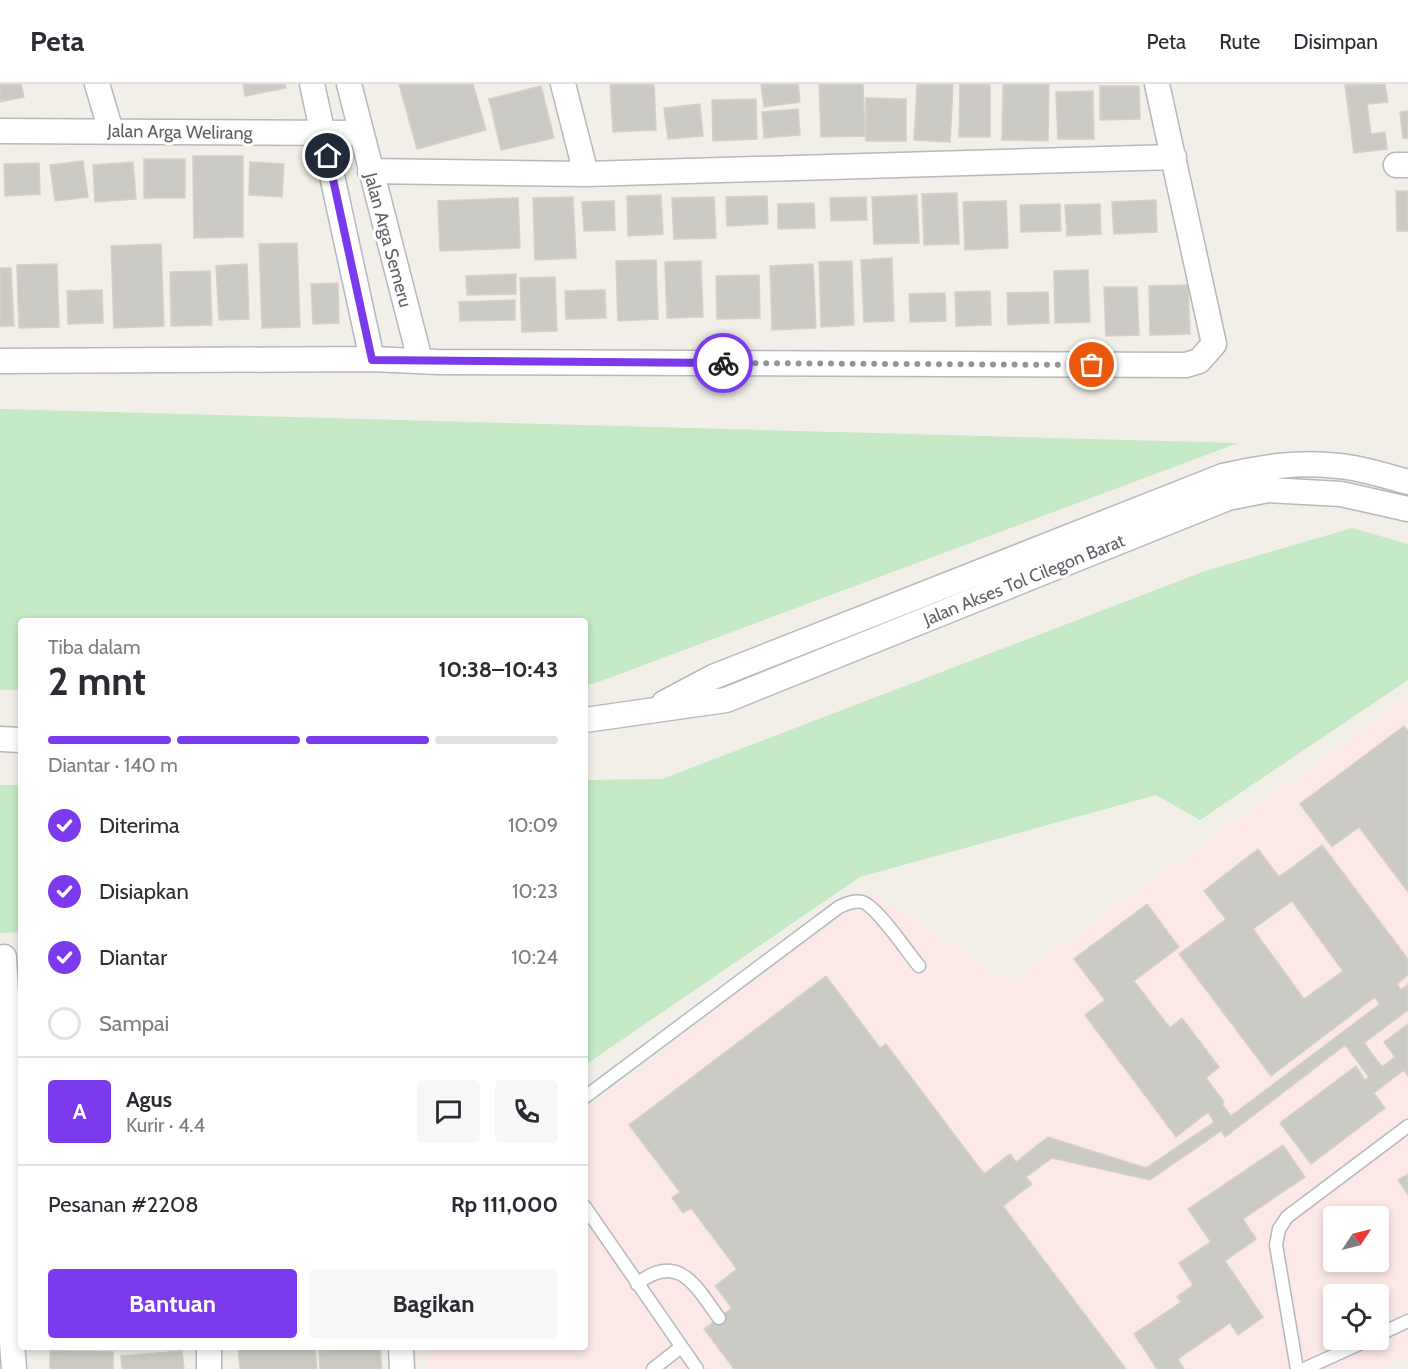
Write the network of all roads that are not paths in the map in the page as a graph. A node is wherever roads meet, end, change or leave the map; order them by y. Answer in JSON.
{"nodes":[{"id":1,"x":97,"y":84,"type":"edge"},
{"id":2,"x":312,"y":84,"type":"edge"},
{"id":3,"x":349,"y":84,"type":"edge"},
{"id":4,"x":563,"y":84,"type":"edge"},
{"id":5,"x":1157,"y":84,"type":"edge"},
{"id":6,"x":0,"y":131,"type":"edge"},
{"id":7,"x":111,"y":131,"type":"junction"},
{"id":8,"x":360,"y":133,"type":"junction"},
{"id":9,"x":323,"y":134,"type":"junction"},
{"id":10,"x":1174,"y":157,"type":"junction"},
{"id":11,"x":370,"y":171,"type":"junction"},
{"id":12,"x":586,"y":174,"type":"junction"},
{"id":13,"x":372,"y":360,"type":"junction"},
{"id":14,"x":420,"y":360,"type":"junction"},
{"id":15,"x":0,"y":361,"type":"edge"},
{"id":16,"x":1408,"y":482,"type":"edge"},
{"id":17,"x":1408,"y":509,"type":"edge"},
{"id":18,"x":646,"y":712,"type":"junction"},
{"id":19,"x":588,"y":720,"type":"edge"},
{"id":20,"x":0,"y":739,"type":"edge"},
{"id":21,"x":18,"y":740,"type":"edge"},
{"id":22,"x":8,"y":957,"type":"edge"},
{"id":23,"x":919,"y":966,"type":"dead end"},
{"id":24,"x":588,"y":1095,"type":"edge"},
{"id":25,"x":1408,"y":1126,"type":"edge"},
{"id":26,"x":4,"y":1144,"type":"edge"},
{"id":27,"x":588,"y":1211,"type":"edge"},
{"id":28,"x":637,"y":1284,"type":"junction"},
{"id":29,"x":719,"y":1318,"type":"dead end"},
{"id":30,"x":1408,"y":1321,"type":"edge"},
{"id":31,"x":6,"y":1329,"type":"edge"},
{"id":32,"x":1389,"y":1330,"type":"edge"},
{"id":33,"x":681,"y":1347,"type":"junction"},
{"id":34,"x":208,"y":1350,"type":"edge"},
{"id":35,"x":402,"y":1350,"type":"edge"},
{"id":36,"x":1346,"y":1350,"type":"edge"},
{"id":37,"x":14,"y":1369,"type":"edge"},
{"id":38,"x":209,"y":1369,"type":"edge"},
{"id":39,"x":402,"y":1369,"type":"edge"},
{"id":40,"x":653,"y":1369,"type":"edge"},
{"id":41,"x":697,"y":1369,"type":"edge"},
{"id":42,"x":1297,"y":1369,"type":"edge"},
{"id":43,"x":1304,"y":1369,"type":"edge"}],
"edges":[{"from":1,"to":7,"type":"street"},
{"from":2,"to":9,"type":"street","name":"Jalan Arga Semeru"},
{"from":3,"to":8,"type":"street","name":"Jalan Arga Semeru"},
{"from":4,"to":12,"type":"street"},
{"from":5,"to":10,"type":"street"},
{"from":6,"to":7,"type":"street","name":"Jalan Arga Welirang"},
{"from":7,"to":9,"type":"street","name":"Jalan Arga Welirang"},
{"from":8,"to":9,"type":"street","name":"Jalan Arga Welirang"},
{"from":8,"to":11,"type":"street","name":"Jalan Arga Semeru"},
{"from":9,"to":13,"type":"street","name":"Jalan Arga Semeru"},
{"from":10,"to":12,"type":"street"},
{"from":10,"to":14,"type":"street"},
{"from":11,"to":12,"type":"street"},
{"from":11,"to":14,"type":"street","name":"Jalan Arga Semeru"},
{"from":13,"to":14,"type":"street"},
{"from":13,"to":15,"type":"street"},
{"from":16,"to":18,"type":"street"},
{"from":17,"to":18,"type":"street","name":"Jalan Akses Tol Cilegon Barat"},
{"from":18,"to":19,"type":"street","name":"Jalan Akses Tol Cilegon Barat"},
{"from":20,"to":21,"type":"street"},
{"from":22,"to":26,"type":"street"},
{"from":23,"to":24,"type":"lane"},
{"from":25,"to":42,"type":"lane"},
{"from":26,"to":31,"type":"street"},
{"from":27,"to":28,"type":"lane"},
{"from":28,"to":29,"type":"lane"},
{"from":28,"to":33,"type":"lane"},
{"from":30,"to":32,"type":"lane"},
{"from":31,"to":37,"type":"street"},
{"from":33,"to":40,"type":"lane"},
{"from":33,"to":41,"type":"lane"},
{"from":34,"to":38,"type":"street"},
{"from":35,"to":39,"type":"street"},
{"from":36,"to":43,"type":"lane"}]}
